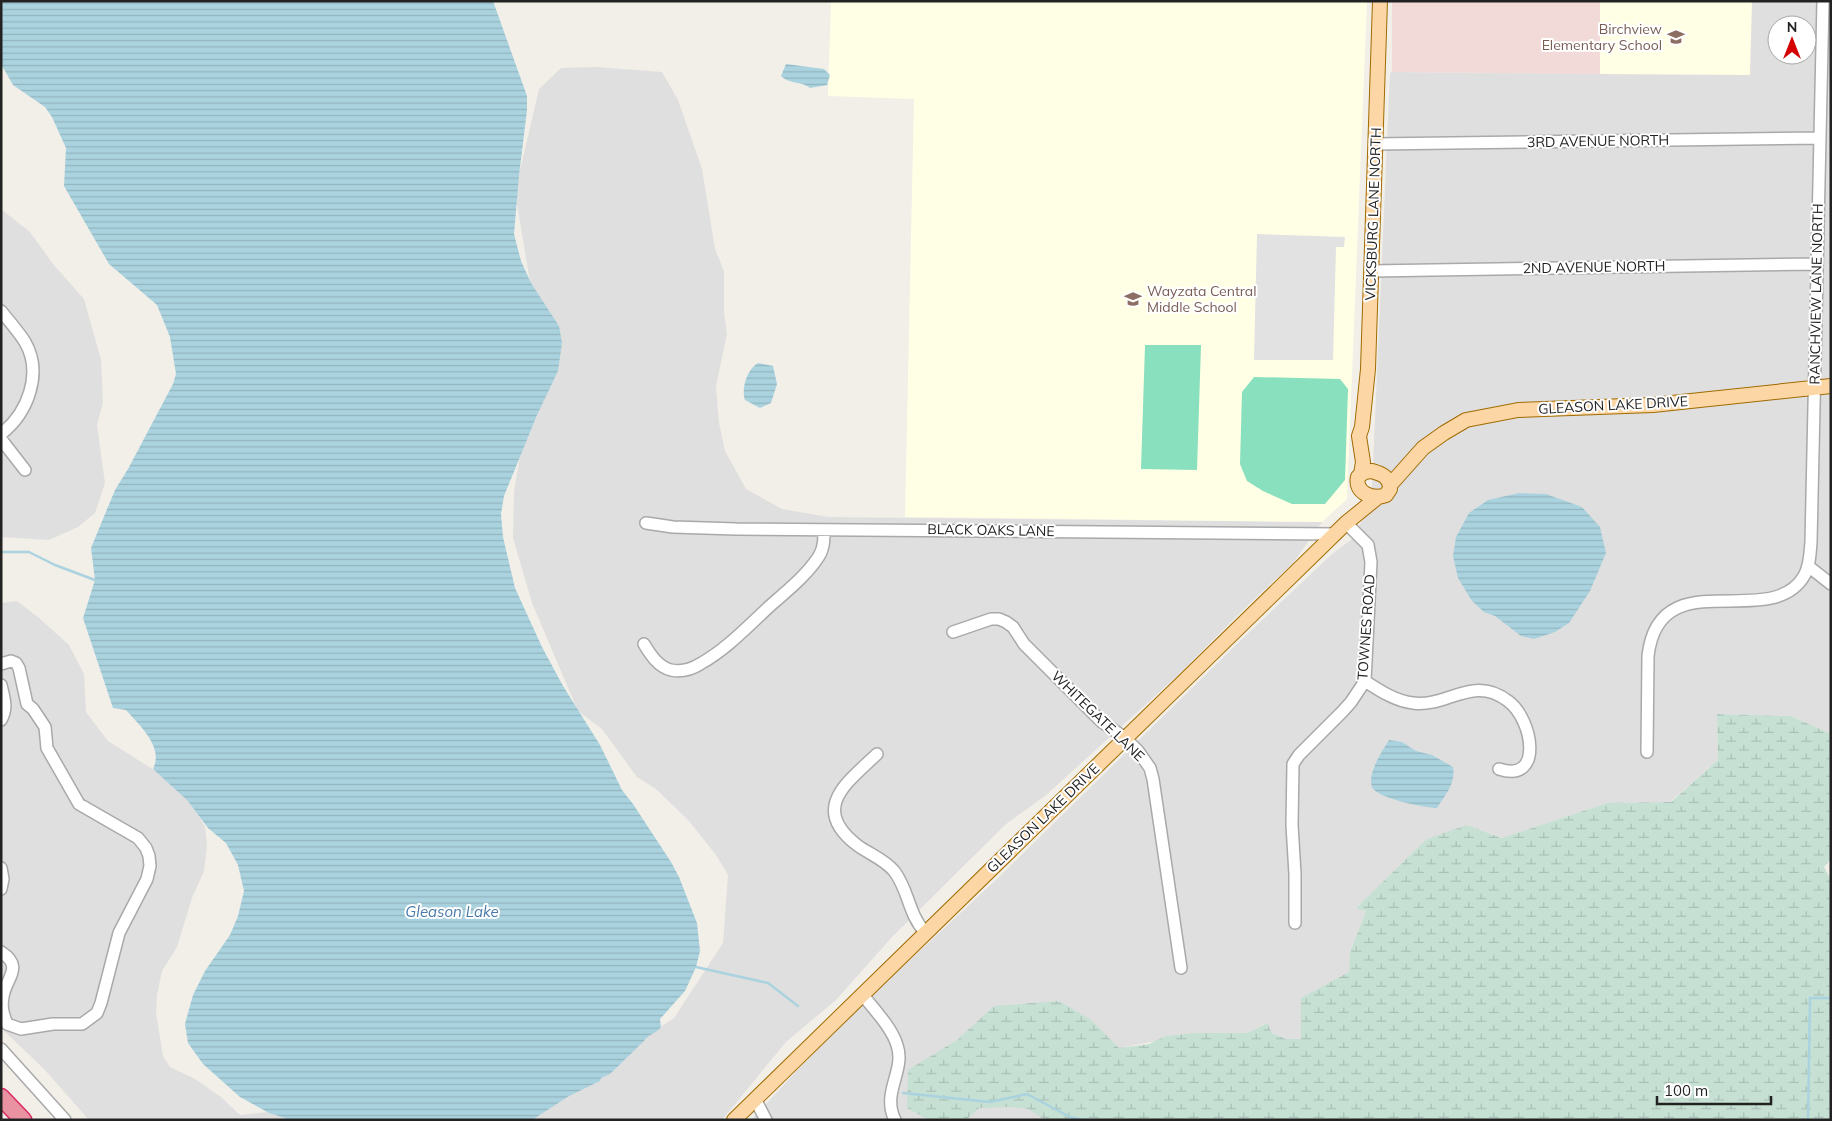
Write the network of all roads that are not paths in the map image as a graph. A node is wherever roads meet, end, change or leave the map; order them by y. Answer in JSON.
{"nodes":[{"id":1,"x":1380,"y":1,"type":"edge"},
{"id":2,"x":1823,"y":1,"type":"edge"},
{"id":3,"x":1826,"y":74,"type":"edge"},
{"id":4,"x":1820,"y":138,"type":"junction"},
{"id":5,"x":1376,"y":144,"type":"junction"},
{"id":6,"x":1816,"y":264,"type":"junction"},
{"id":7,"x":1371,"y":270,"type":"junction"},
{"id":8,"x":1,"y":311,"type":"edge"},
{"id":9,"x":1831,"y":386,"type":"edge"},
{"id":10,"x":1814,"y":388,"type":"junction"},
{"id":11,"x":1,"y":434,"type":"edge"},
{"id":12,"x":1,"y":439,"type":"edge"},
{"id":13,"x":25,"y":470,"type":"dead end"},
{"id":14,"x":1367,"y":472,"type":"junction"},
{"id":15,"x":1388,"y":481,"type":"junction"},
{"id":16,"x":1362,"y":492,"type":"junction"},
{"id":17,"x":1378,"y":497,"type":"junction"},
{"id":18,"x":1350,"y":520,"type":"junction"},
{"id":19,"x":646,"y":522,"type":"dead end"},
{"id":20,"x":824,"y":530,"type":"junction"},
{"id":21,"x":1336,"y":534,"type":"junction"},
{"id":22,"x":1808,"y":566,"type":"junction"},
{"id":23,"x":1831,"y":584,"type":"edge"},
{"id":24,"x":953,"y":632,"type":"dead end"},
{"id":25,"x":644,"y":644,"type":"dead end"},
{"id":26,"x":1,"y":664,"type":"edge"},
{"id":27,"x":1365,"y":681,"type":"junction"},
{"id":28,"x":1,"y":685,"type":"edge"},
{"id":29,"x":30,"y":707,"type":"junction"},
{"id":30,"x":4,"y":715,"type":"edge"},
{"id":31,"x":1125,"y":738,"type":"junction"},
{"id":32,"x":1647,"y":752,"type":"dead end"},
{"id":33,"x":877,"y":754,"type":"dead end"},
{"id":34,"x":1499,"y":769,"type":"dead end"},
{"id":35,"x":1,"y":868,"type":"edge"},
{"id":36,"x":1,"y":889,"type":"edge"},
{"id":37,"x":1295,"y":923,"type":"dead end"},
{"id":38,"x":925,"y":932,"type":"junction"},
{"id":39,"x":1,"y":952,"type":"edge"},
{"id":40,"x":1181,"y":968,"type":"dead end"},
{"id":41,"x":862,"y":994,"type":"junction"},
{"id":42,"x":1,"y":1049,"type":"edge"},
{"id":43,"x":1,"y":1096,"type":"edge"},
{"id":44,"x":755,"y":1099,"type":"junction"},
{"id":45,"x":23,"y":1120,"type":"edge"},
{"id":46,"x":65,"y":1120,"type":"edge"},
{"id":47,"x":734,"y":1120,"type":"edge"},
{"id":48,"x":766,"y":1120,"type":"edge"},
{"id":49,"x":895,"y":1120,"type":"edge"}],
"edges":[{"from":1,"to":5,"type":"main road","name":"VICKSBURG LANE NORTH"},
{"from":2,"to":3,"type":"street","name":"RANCHVIEW LANE NORTH"},
{"from":3,"to":4,"type":"street","name":"RANCHVIEW LANE NORTH"},
{"from":4,"to":5,"type":"street","name":"3RD AVENUE NORTH"},
{"from":4,"to":6,"type":"street","name":"RANCHVIEW LANE NORTH"},
{"from":5,"to":7,"type":"main road","name":"VICKSBURG LANE NORTH"},
{"from":6,"to":7,"type":"street","name":"2ND AVENUE NORTH"},
{"from":6,"to":10,"type":"street","name":"RANCHVIEW LANE NORTH"},
{"from":7,"to":14,"type":"main road","name":"VICKSBURG LANE NORTH"},
{"from":8,"to":11,"type":"street"},
{"from":9,"to":10,"type":"main road","name":"GLEASON LAKE DRIVE"},
{"from":10,"to":15,"type":"main road","name":"GLEASON LAKE DRIVE"},
{"from":10,"to":22,"type":"street","name":"RANCHVIEW LANE NORTH"},
{"from":12,"to":13,"type":"street"},
{"from":14,"to":15,"type":"main road"},
{"from":14,"to":16,"type":"main road","name":"VICKSBURG LANE NORTH"},
{"from":15,"to":17,"type":"main road","name":"GLEASON LAKE DRIVE"},
{"from":16,"to":17,"type":"main road"},
{"from":16,"to":18,"type":"main road","name":"GLEASON LAKE DRIVE"},
{"from":17,"to":18,"type":"main road","name":"GLEASON LAKE DRIVE"},
{"from":18,"to":21,"type":"main road","name":"GLEASON LAKE DRIVE"},
{"from":18,"to":27,"type":"street","name":"TOWNES ROAD"},
{"from":19,"to":20,"type":"street","name":"BLACK OAKS LANE"},
{"from":20,"to":21,"type":"street","name":"BLACK OAKS LANE"},
{"from":20,"to":25,"type":"street"},
{"from":21,"to":31,"type":"main road","name":"GLEASON LAKE DRIVE"},
{"from":22,"to":23,"type":"street"},
{"from":22,"to":32,"type":"street"},
{"from":24,"to":31,"type":"street","name":"WHITEGATE LANE"},
{"from":26,"to":29,"type":"street"},
{"from":27,"to":34,"type":"street"},
{"from":27,"to":37,"type":"street","name":"TOWNES ROAD"},
{"from":28,"to":30,"type":"street"},
{"from":29,"to":30,"type":"street"},
{"from":29,"to":39,"type":"street"},
{"from":31,"to":38,"type":"main road","name":"GLEASON LAKE DRIVE"},
{"from":31,"to":40,"type":"street","name":"WHITEGATE LANE"},
{"from":33,"to":38,"type":"street"},
{"from":35,"to":36,"type":"street"},
{"from":38,"to":41,"type":"main road","name":"GLEASON LAKE DRIVE"},
{"from":41,"to":44,"type":"main road","name":"GLEASON LAKE DRIVE"},
{"from":41,"to":49,"type":"street"},
{"from":42,"to":46,"type":"street"},
{"from":43,"to":45,"type":"highway"},
{"from":44,"to":47,"type":"main road","name":"GLEASON LAKE DRIVE"},
{"from":44,"to":48,"type":"street"}]}
